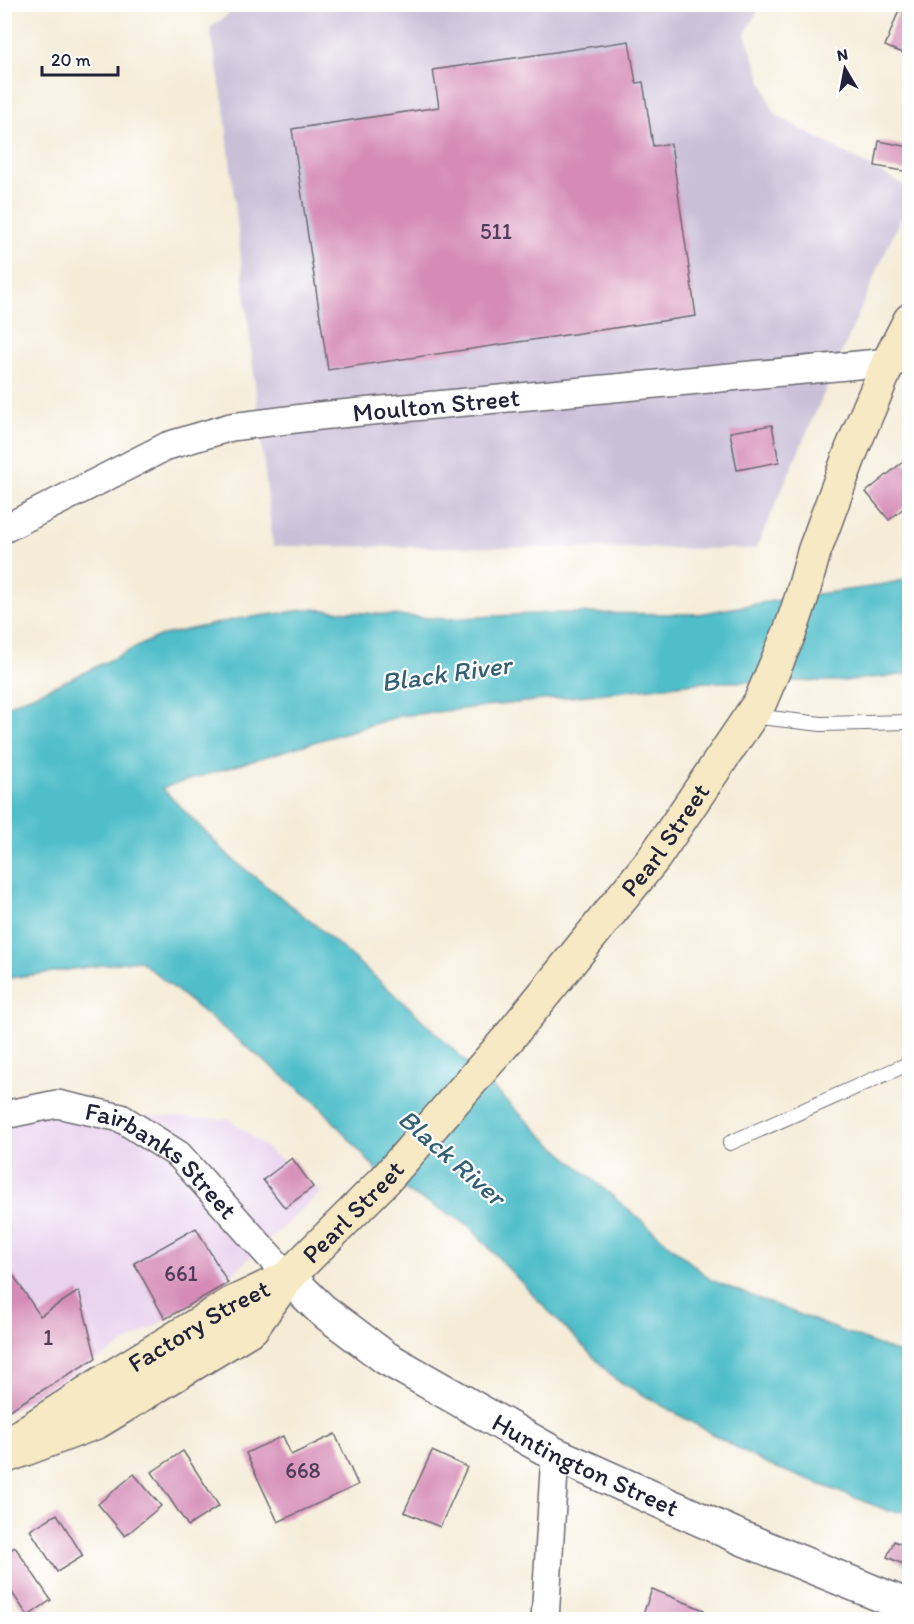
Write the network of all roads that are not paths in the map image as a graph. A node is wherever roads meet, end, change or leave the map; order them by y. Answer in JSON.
{"nodes":[{"id":1,"x":909,"y":320,"type":"edge"},
{"id":2,"x":899,"y":361,"type":"edge"},
{"id":3,"x":4,"y":529,"type":"edge"},
{"id":4,"x":755,"y":709,"type":"junction"},
{"id":5,"x":909,"y":722,"type":"edge"},
{"id":6,"x":909,"y":1063,"type":"edge"},
{"id":7,"x":4,"y":1115,"type":"edge"},
{"id":8,"x":730,"y":1143,"type":"dead end"},
{"id":9,"x":288,"y":1277,"type":"junction"},
{"id":10,"x":4,"y":1446,"type":"edge"},
{"id":11,"x":555,"y":1454,"type":"junction"},
{"id":12,"x":4,"y":1457,"type":"edge"},
{"id":13,"x":909,"y":1607,"type":"edge"},
{"id":14,"x":545,"y":1620,"type":"edge"}],
"edges":[{"from":1,"to":2,"type":"main road","name":"Pearl Street"},
{"from":2,"to":3,"type":"street","name":"Moulton Street"},
{"from":2,"to":4,"type":"main road","name":"Pearl Street"},
{"from":4,"to":5,"type":"lane"},
{"from":4,"to":9,"type":"main road","name":"Pearl Street"},
{"from":6,"to":8,"type":"lane"},
{"from":7,"to":9,"type":"street","name":"Fairbanks Street"},
{"from":9,"to":10,"type":"main road","name":"Factory Street"},
{"from":9,"to":11,"type":"street","name":"Huntington Street"},
{"from":9,"to":12,"type":"main road","name":"Factory Street"},
{"from":11,"to":13,"type":"street","name":"Huntington Street"},
{"from":11,"to":14,"type":"street"}]}
